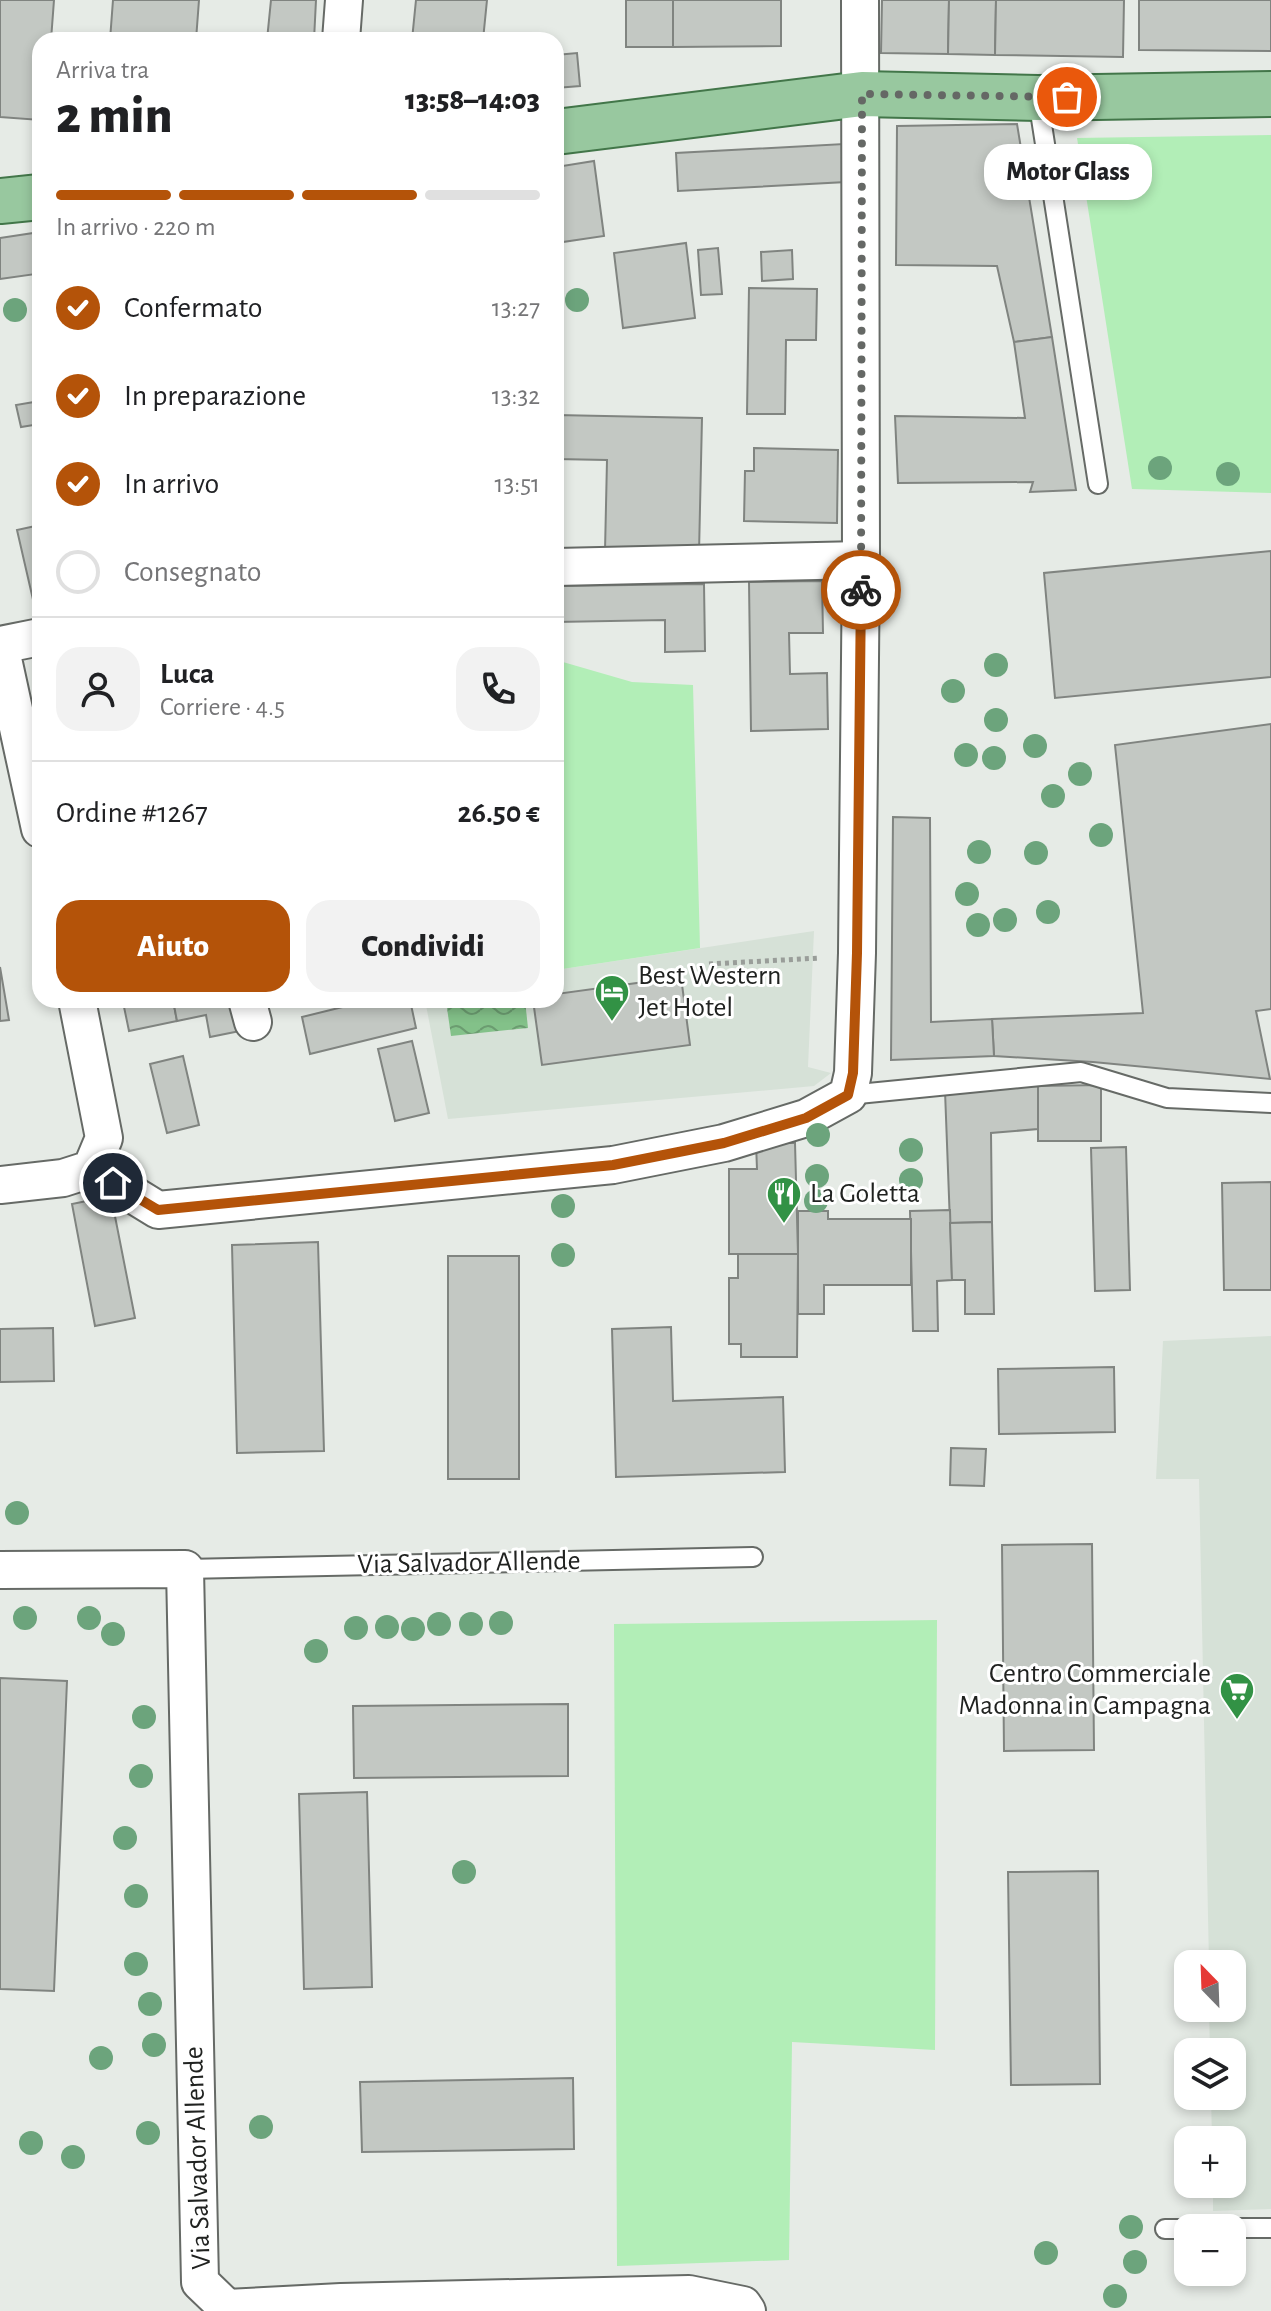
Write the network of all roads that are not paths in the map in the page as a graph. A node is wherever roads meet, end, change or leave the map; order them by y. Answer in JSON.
{"nodes":[{"id":1,"x":344,"y":0,"type":"edge"},
{"id":2,"x":860,"y":0,"type":"edge"},
{"id":3,"x":342,"y":32,"type":"edge"},
{"id":4,"x":862,"y":94,"type":"junction"},
{"id":5,"x":1271,"y":94,"type":"edge"},
{"id":6,"x":1038,"y":98,"type":"junction"},
{"id":7,"x":564,"y":131,"type":"edge"},
{"id":8,"x":32,"y":198,"type":"edge"},
{"id":9,"x":0,"y":201,"type":"edge"},
{"id":10,"x":1098,"y":484,"type":"dead end"},
{"id":11,"x":861,"y":560,"type":"junction"},
{"id":12,"x":564,"y":567,"type":"edge"},
{"id":13,"x":32,"y":639,"type":"edge"},
{"id":14,"x":0,"y":645,"type":"edge"},
{"id":15,"x":32,"y":792,"type":"edge"},
{"id":16,"x":79,"y":1008,"type":"edge"},
{"id":17,"x":848,"y":1095,"type":"junction"},
{"id":18,"x":1271,"y":1103,"type":"edge"},
{"id":19,"x":91,"y":1169,"type":"junction"},
{"id":20,"x":0,"y":1185,"type":"edge"},
{"id":21,"x":753,"y":1557,"type":"dead end"},
{"id":22,"x":185,"y":1569,"type":"junction"},
{"id":23,"x":0,"y":1570,"type":"edge"},
{"id":24,"x":1246,"y":2228,"type":"edge"},
{"id":25,"x":1271,"y":2228,"type":"edge"},
{"id":26,"x":1165,"y":2229,"type":"dead end"},
{"id":27,"x":1174,"y":2229,"type":"edge"},
{"id":28,"x":214,"y":2305,"type":"edge"},
{"id":29,"x":341,"y":2307,"type":"edge"},
{"id":30,"x":747,"y":2311,"type":"edge"}],
"edges":[{"from":1,"to":3,"type":"street"},
{"from":2,"to":4,"type":"street"},
{"from":4,"to":6,"type":"main road"},
{"from":4,"to":7,"type":"main road"},
{"from":4,"to":11,"type":"street"},
{"from":5,"to":6,"type":"main road"},
{"from":6,"to":10,"type":"lane"},
{"from":8,"to":9,"type":"main road"},
{"from":11,"to":12,"type":"street"},
{"from":11,"to":17,"type":"street"},
{"from":13,"to":14,"type":"street"},
{"from":14,"to":15,"type":"street"},
{"from":16,"to":19,"type":"street"},
{"from":17,"to":18,"type":"lane"},
{"from":17,"to":19,"type":"street"},
{"from":19,"to":20,"type":"street"},
{"from":21,"to":22,"type":"lane","name":"Via Salvador Allende"},
{"from":22,"to":23,"type":"street","name":"Via Salvador Allende"},
{"from":22,"to":28,"type":"street","name":"Via Salvador Allende"},
{"from":24,"to":25,"type":"lane"},
{"from":26,"to":27,"type":"lane"},
{"from":28,"to":29,"type":"street","name":"Via Salvador Allende"},
{"from":29,"to":30,"type":"street","name":"Via Salvador Allende"}]}
